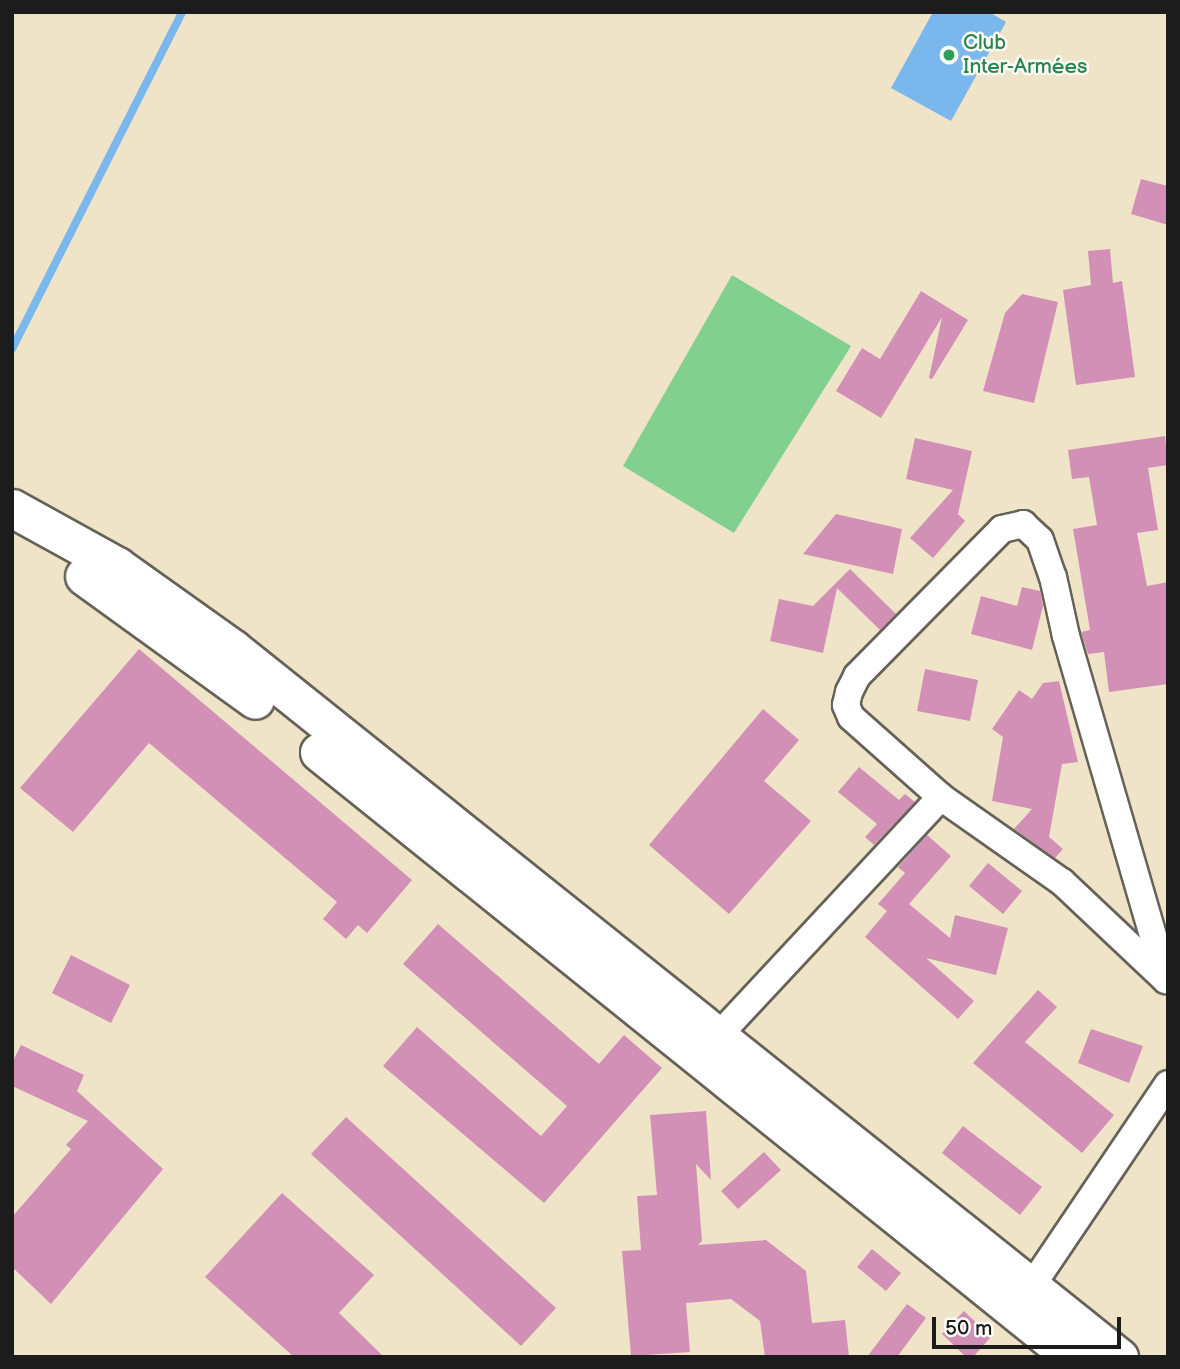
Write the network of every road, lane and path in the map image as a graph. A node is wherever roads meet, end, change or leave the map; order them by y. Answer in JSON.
{"nodes":[{"id":1,"x":12,"y":508,"type":"edge"},
{"id":2,"x":12,"y":537,"type":"edge"},
{"id":3,"x":941,"y":797,"type":"junction"},
{"id":4,"x":1167,"y":979,"type":"edge"},
{"id":5,"x":730,"y":1058,"type":"junction"},
{"id":6,"x":1168,"y":1084,"type":"edge"},
{"id":7,"x":1033,"y":1284,"type":"junction"},
{"id":8,"x":1072,"y":1357,"type":"edge"},
{"id":9,"x":1119,"y":1357,"type":"edge"}],
"edges":[{"from":1,"to":5,"type":"main road"},
{"from":2,"to":5,"type":"main road"},
{"from":3,"to":4,"type":"street"},
{"from":3,"to":4,"type":"street"},
{"from":3,"to":5,"type":"street"},
{"from":5,"to":7,"type":"main road"},
{"from":5,"to":8,"type":"main road"},
{"from":6,"to":7,"type":"street"},
{"from":7,"to":9,"type":"main road"}]}
